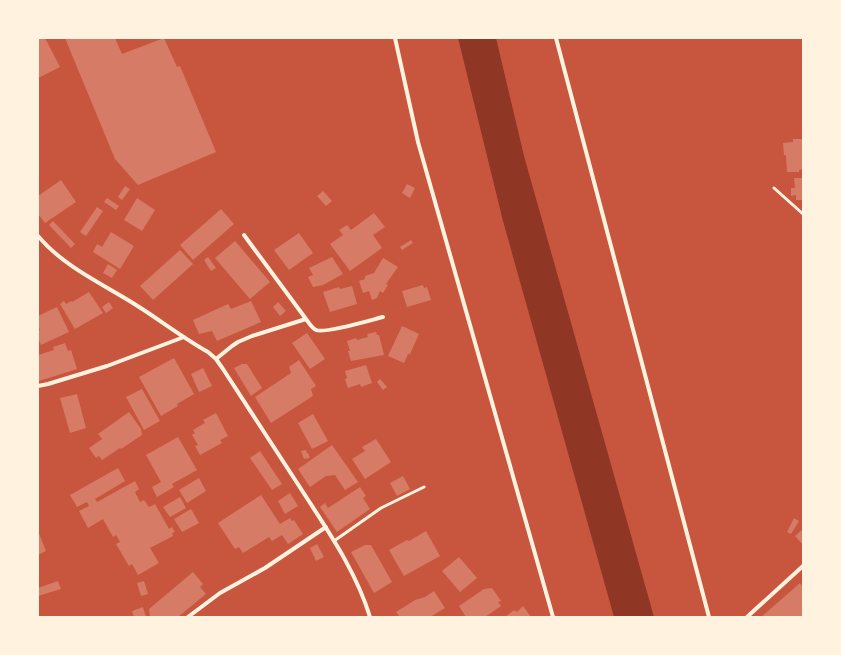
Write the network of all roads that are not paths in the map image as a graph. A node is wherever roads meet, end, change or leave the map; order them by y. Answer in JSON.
{"nodes":[{"id":1,"x":395,"y":38,"type":"edge"},
{"id":2,"x":556,"y":38,"type":"edge"},
{"id":3,"x":774,"y":188,"type":"dead end"},
{"id":4,"x":803,"y":214,"type":"edge"},
{"id":5,"x":244,"y":235,"type":"dead end"},
{"id":6,"x":38,"y":236,"type":"edge"},
{"id":7,"x":383,"y":317,"type":"dead end"},
{"id":8,"x":306,"y":319,"type":"junction"},
{"id":9,"x":184,"y":337,"type":"junction"},
{"id":10,"x":216,"y":359,"type":"junction"},
{"id":11,"x":38,"y":386,"type":"edge"},
{"id":12,"x":424,"y":487,"type":"dead end"},
{"id":13,"x":326,"y":527,"type":"junction"},
{"id":14,"x":334,"y":541,"type":"junction"},
{"id":15,"x":803,"y":566,"type":"edge"},
{"id":16,"x":188,"y":617,"type":"edge"},
{"id":17,"x":370,"y":617,"type":"edge"},
{"id":18,"x":553,"y":617,"type":"edge"},
{"id":19,"x":709,"y":617,"type":"edge"},
{"id":20,"x":747,"y":617,"type":"edge"}],
"edges":[{"from":1,"to":18,"type":"street"},
{"from":2,"to":19,"type":"street"},
{"from":3,"to":4,"type":"lane"},
{"from":5,"to":8,"type":"street"},
{"from":6,"to":9,"type":"street"},
{"from":7,"to":8,"type":"street"},
{"from":8,"to":10,"type":"street"},
{"from":9,"to":10,"type":"street"},
{"from":9,"to":11,"type":"street"},
{"from":10,"to":13,"type":"street"},
{"from":12,"to":14,"type":"lane"},
{"from":13,"to":14,"type":"street"},
{"from":13,"to":16,"type":"street"},
{"from":14,"to":17,"type":"street"},
{"from":15,"to":20,"type":"street"}]}
